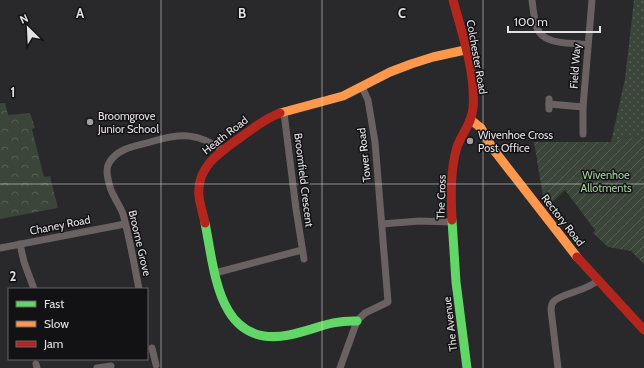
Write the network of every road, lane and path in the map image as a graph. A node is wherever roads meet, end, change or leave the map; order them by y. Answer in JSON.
{"nodes":[{"id":1,"x":453,"y":0,"type":"edge"},
{"id":2,"x":532,"y":0,"type":"edge"},
{"id":3,"x":592,"y":0,"type":"edge"},
{"id":4,"x":587,"y":45,"type":"junction"},
{"id":5,"x":465,"y":50,"type":"junction"},
{"id":6,"x":362,"y":87,"type":"junction"},
{"id":7,"x":549,"y":104,"type":"dead end"},
{"id":8,"x":583,"y":107,"type":"junction"},
{"id":9,"x":284,"y":113,"type":"junction"},
{"id":10,"x":471,"y":120,"type":"junction"},
{"id":11,"x":583,"y":134,"type":"dead end"},
{"id":12,"x":223,"y":150,"type":"junction"},
{"id":13,"x":452,"y":222,"type":"junction"},
{"id":14,"x":125,"y":224,"type":"junction"},
{"id":15,"x":382,"y":224,"type":"junction"},
{"id":16,"x":20,"y":244,"type":"junction"},
{"id":17,"x":0,"y":248,"type":"edge"},
{"id":18,"x":302,"y":250,"type":"junction"},
{"id":19,"x":304,"y":259,"type":"dead end"},
{"id":20,"x":215,"y":273,"type":"junction"},
{"id":21,"x":456,"y":278,"type":"joint"},
{"id":22,"x":597,"y":281,"type":"junction"},
{"id":23,"x":34,"y":288,"type":"edge"},
{"id":24,"x":138,"y":288,"type":"edge"},
{"id":25,"x":357,"y":321,"type":"junction"},
{"id":26,"x":644,"y":330,"type":"edge"},
{"id":27,"x":153,"y":348,"type":"edge"},
{"id":28,"x":111,"y":364,"type":"edge"},
{"id":29,"x":156,"y":365,"type":"dead end"},
{"id":30,"x":98,"y":368,"type":"edge"},
{"id":31,"x":340,"y":368,"type":"edge"},
{"id":32,"x":467,"y":368,"type":"edge"},
{"id":33,"x":558,"y":368,"type":"edge"}],
"edges":[{"from":1,"to":5,"type":"street","name":"Colchester Road"},
{"from":2,"to":4,"type":"street"},
{"from":3,"to":4,"type":"street","name":"Field Way"},
{"from":4,"to":8,"type":"street","name":"Field Way"},
{"from":5,"to":6,"type":"street","name":"Heath Road"},
{"from":5,"to":10,"type":"street","name":"Colchester Road"},
{"from":6,"to":9,"type":"street","name":"Heath Road"},
{"from":6,"to":15,"type":"street","name":"Tower Road"},
{"from":7,"to":8,"type":"street"},
{"from":8,"to":11,"type":"street","name":"Field Way"},
{"from":9,"to":12,"type":"street","name":"Heath Road"},
{"from":9,"to":18,"type":"street","name":"Broomfield Crescent"},
{"from":10,"to":13,"type":"street","name":"The Cross"},
{"from":10,"to":22,"type":"street","name":"Rectory Road"},
{"from":12,"to":14,"type":"street","name":"Broome Grove"},
{"from":12,"to":20,"type":"street","name":"Heath Road"},
{"from":13,"to":15,"type":"street"},
{"from":13,"to":21,"type":"street","name":"The Cross"},
{"from":14,"to":16,"type":"street","name":"Chaney Road"},
{"from":14,"to":24,"type":"street","name":"Broome Grove"},
{"from":15,"to":25,"type":"street","name":"Tower Road"},
{"from":16,"to":17,"type":"street","name":"Chaney Road"},
{"from":16,"to":23,"type":"street"},
{"from":18,"to":19,"type":"street","name":"Broomfield Crescent"},
{"from":18,"to":20,"type":"street"},
{"from":20,"to":25,"type":"street","name":"Heath Road"},
{"from":21,"to":32,"type":"street","name":"The Avenue"},
{"from":22,"to":26,"type":"street","name":"Rectory Road"},
{"from":22,"to":33,"type":"street"},
{"from":25,"to":31,"type":"street"},
{"from":27,"to":29,"type":"street"},
{"from":28,"to":30,"type":"street"}]}
